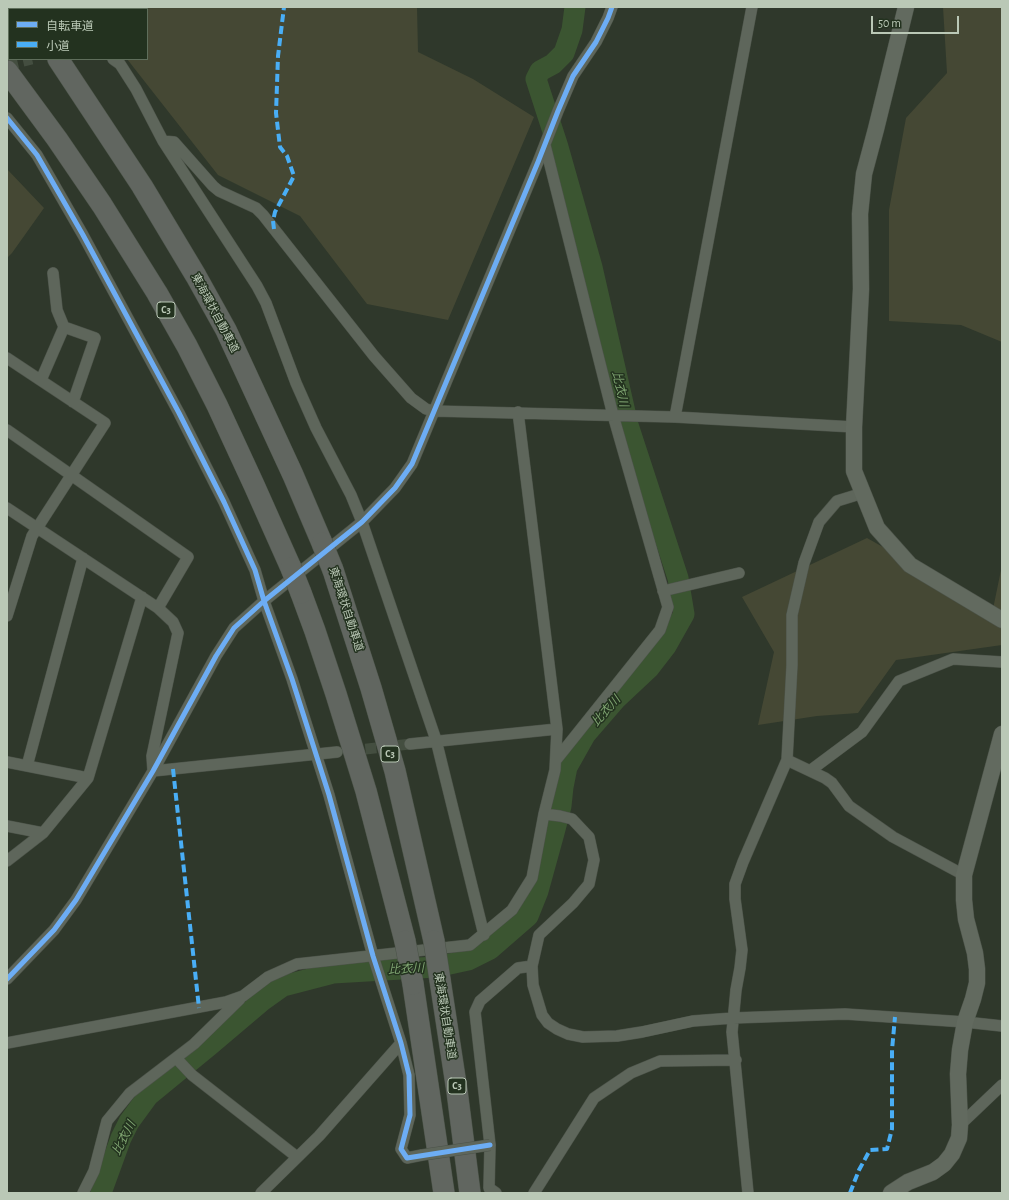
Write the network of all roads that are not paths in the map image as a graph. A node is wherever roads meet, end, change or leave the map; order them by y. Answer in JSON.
{"nodes":[{"id":1,"x":612,"y":7,"type":"edge"},
{"id":2,"x":752,"y":7,"type":"edge"},
{"id":3,"x":906,"y":7,"type":"edge"},
{"id":4,"x":59,"y":60,"type":"edge"},
{"id":5,"x":114,"y":60,"type":"edge"},
{"id":6,"x":7,"y":71,"type":"edge"},
{"id":7,"x":7,"y":118,"type":"edge"},
{"id":8,"x":163,"y":141,"type":"junction"},
{"id":9,"x":545,"y":145,"type":"junction"},
{"id":10,"x":53,"y":273,"type":"dead end"},
{"id":11,"x":64,"y":327,"type":"junction"},
{"id":12,"x":7,"y":358,"type":"edge"},
{"id":13,"x":41,"y":380,"type":"junction"},
{"id":14,"x":73,"y":402,"type":"junction"},
{"id":15,"x":434,"y":411,"type":"junction"},
{"id":16,"x":518,"y":412,"type":"junction"},
{"id":17,"x":613,"y":415,"type":"junction"},
{"id":18,"x":675,"y":417,"type":"junction"},
{"id":19,"x":854,"y":427,"type":"junction"},
{"id":20,"x":7,"y":430,"type":"edge"},
{"id":21,"x":71,"y":475,"type":"junction"},
{"id":22,"x":863,"y":493,"type":"junction"},
{"id":23,"x":7,"y":508,"type":"edge"},
{"id":24,"x":362,"y":522,"type":"junction"},
{"id":25,"x":37,"y":527,"type":"junction"},
{"id":26,"x":83,"y":558,"type":"junction"},
{"id":27,"x":739,"y":573,"type":"dead end"},
{"id":28,"x":663,"y":591,"type":"junction"},
{"id":29,"x":142,"y":597,"type":"junction"},
{"id":30,"x":264,"y":601,"type":"junction"},
{"id":31,"x":158,"y":608,"type":"junction"},
{"id":32,"x":7,"y":613,"type":"edge"},
{"id":33,"x":1002,"y":620,"type":"edge"},
{"id":34,"x":1002,"y":662,"type":"edge"},
{"id":35,"x":557,"y":729,"type":"junction"},
{"id":36,"x":1002,"y":734,"type":"edge"},
{"id":37,"x":436,"y":740,"type":"junction"},
{"id":38,"x":410,"y":744,"type":"tunnel mouth"},
{"id":39,"x":337,"y":752,"type":"tunnel mouth"},
{"id":40,"x":316,"y":755,"type":"junction"},
{"id":41,"x":556,"y":760,"type":"junction"},
{"id":42,"x":788,"y":760,"type":"junction"},
{"id":43,"x":7,"y":762,"type":"edge"},
{"id":44,"x":27,"y":766,"type":"junction"},
{"id":45,"x":811,"y":770,"type":"junction"},
{"id":46,"x":153,"y":771,"type":"junction"},
{"id":47,"x":88,"y":778,"type":"junction"},
{"id":48,"x":544,"y":814,"type":"junction"},
{"id":49,"x":7,"y":826,"type":"edge"},
{"id":50,"x":44,"y":833,"type":"junction"},
{"id":51,"x":7,"y":861,"type":"edge"},
{"id":52,"x":964,"y":875,"type":"junction"},
{"id":53,"x":484,"y":935,"type":"junction"},
{"id":54,"x":373,"y":956,"type":"junction"},
{"id":55,"x":532,"y":966,"type":"junction"},
{"id":56,"x":7,"y":979,"type":"edge"},
{"id":57,"x":243,"y":996,"type":"junction"},
{"id":58,"x":734,"y":1018,"type":"junction"},
{"id":59,"x":965,"y":1022,"type":"junction"},
{"id":60,"x":1002,"y":1026,"type":"edge"},
{"id":61,"x":7,"y":1043,"type":"edge"},
{"id":62,"x":401,"y":1043,"type":"junction"},
{"id":63,"x":176,"y":1058,"type":"junction"},
{"id":64,"x":736,"y":1060,"type":"junction"},
{"id":65,"x":1002,"y":1085,"type":"edge"},
{"id":66,"x":960,"y":1125,"type":"junction"},
{"id":67,"x":490,"y":1145,"type":"junction"},
{"id":68,"x":297,"y":1157,"type":"junction"},
{"id":69,"x":83,"y":1193,"type":"edge"},
{"id":70,"x":261,"y":1193,"type":"edge"},
{"id":71,"x":444,"y":1193,"type":"edge"},
{"id":72,"x":470,"y":1193,"type":"edge"},
{"id":73,"x":496,"y":1193,"type":"edge"},
{"id":74,"x":534,"y":1193,"type":"edge"},
{"id":75,"x":748,"y":1193,"type":"edge"},
{"id":76,"x":891,"y":1193,"type":"edge"}],
"edges":[{"from":1,"to":9,"type":"street"},
{"from":2,"to":18,"type":"street"},
{"from":3,"to":19,"type":"street"},
{"from":4,"to":72,"type":"highway","name":"東海環状自動車道","number":"C3","bridge":true},
{"from":5,"to":8,"type":"street"},
{"from":6,"to":71,"type":"highway","number":"C3","bridge":true},
{"from":7,"to":30,"type":"street"},
{"from":8,"to":15,"type":"street"},
{"from":8,"to":24,"type":"street"},
{"from":9,"to":15,"type":"street"},
{"from":9,"to":17,"type":"street"},
{"from":10,"to":11,"type":"street"},
{"from":11,"to":13,"type":"street"},
{"from":11,"to":14,"type":"street"},
{"from":12,"to":13,"type":"street"},
{"from":13,"to":14,"type":"street"},
{"from":14,"to":21,"type":"street"},
{"from":15,"to":16,"type":"street"},
{"from":15,"to":24,"type":"street"},
{"from":16,"to":17,"type":"street"},
{"from":16,"to":35,"type":"street"},
{"from":17,"to":18,"type":"street"},
{"from":17,"to":28,"type":"street"},
{"from":18,"to":19,"type":"street"},
{"from":19,"to":22,"type":"street"},
{"from":20,"to":21,"type":"street"},
{"from":21,"to":25,"type":"street"},
{"from":21,"to":31,"type":"street"},
{"from":22,"to":33,"type":"street"},
{"from":22,"to":42,"type":"street"},
{"from":23,"to":25,"type":"street"},
{"from":24,"to":30,"type":"street"},
{"from":24,"to":37,"type":"street"},
{"from":25,"to":26,"type":"street"},
{"from":25,"to":32,"type":"street"},
{"from":26,"to":29,"type":"street"},
{"from":26,"to":44,"type":"street"},
{"from":27,"to":28,"type":"street"},
{"from":28,"to":41,"type":"street"},
{"from":29,"to":31,"type":"street"},
{"from":29,"to":47,"type":"street"},
{"from":30,"to":40,"type":"street"},
{"from":30,"to":46,"type":"street"},
{"from":31,"to":46,"type":"street"},
{"from":34,"to":45,"type":"street"},
{"from":35,"to":37,"type":"street"},
{"from":35,"to":41,"type":"street"},
{"from":36,"to":52,"type":"street"},
{"from":37,"to":38,"type":"street"},
{"from":37,"to":53,"type":"street"},
{"from":39,"to":40,"type":"street"},
{"from":40,"to":46,"type":"street"},
{"from":40,"to":54,"type":"street"},
{"from":41,"to":48,"type":"street"},
{"from":42,"to":45,"type":"street"},
{"from":42,"to":58,"type":"street"},
{"from":43,"to":44,"type":"street"},
{"from":44,"to":47,"type":"street"},
{"from":45,"to":52,"type":"street"},
{"from":46,"to":56,"type":"street"},
{"from":47,"to":50,"type":"street"},
{"from":48,"to":53,"type":"street"},
{"from":48,"to":55,"type":"street"},
{"from":49,"to":50,"type":"street"},
{"from":50,"to":51,"type":"street"},
{"from":52,"to":59,"type":"street"},
{"from":53,"to":54,"type":"street"},
{"from":54,"to":57,"type":"street"},
{"from":54,"to":62,"type":"street"},
{"from":55,"to":58,"type":"street"},
{"from":55,"to":67,"type":"street"},
{"from":57,"to":61,"type":"street"},
{"from":57,"to":63,"type":"street"},
{"from":58,"to":59,"type":"street"},
{"from":58,"to":64,"type":"street"},
{"from":59,"to":60,"type":"street"},
{"from":59,"to":66,"type":"street"},
{"from":62,"to":67,"type":"street","bridge":true},
{"from":62,"to":68,"type":"street"},
{"from":63,"to":68,"type":"street"},
{"from":63,"to":69,"type":"street"},
{"from":64,"to":74,"type":"street"},
{"from":64,"to":75,"type":"street"},
{"from":65,"to":66,"type":"street"},
{"from":66,"to":76,"type":"street"},
{"from":67,"to":73,"type":"street"},
{"from":68,"to":70,"type":"street"}]}
